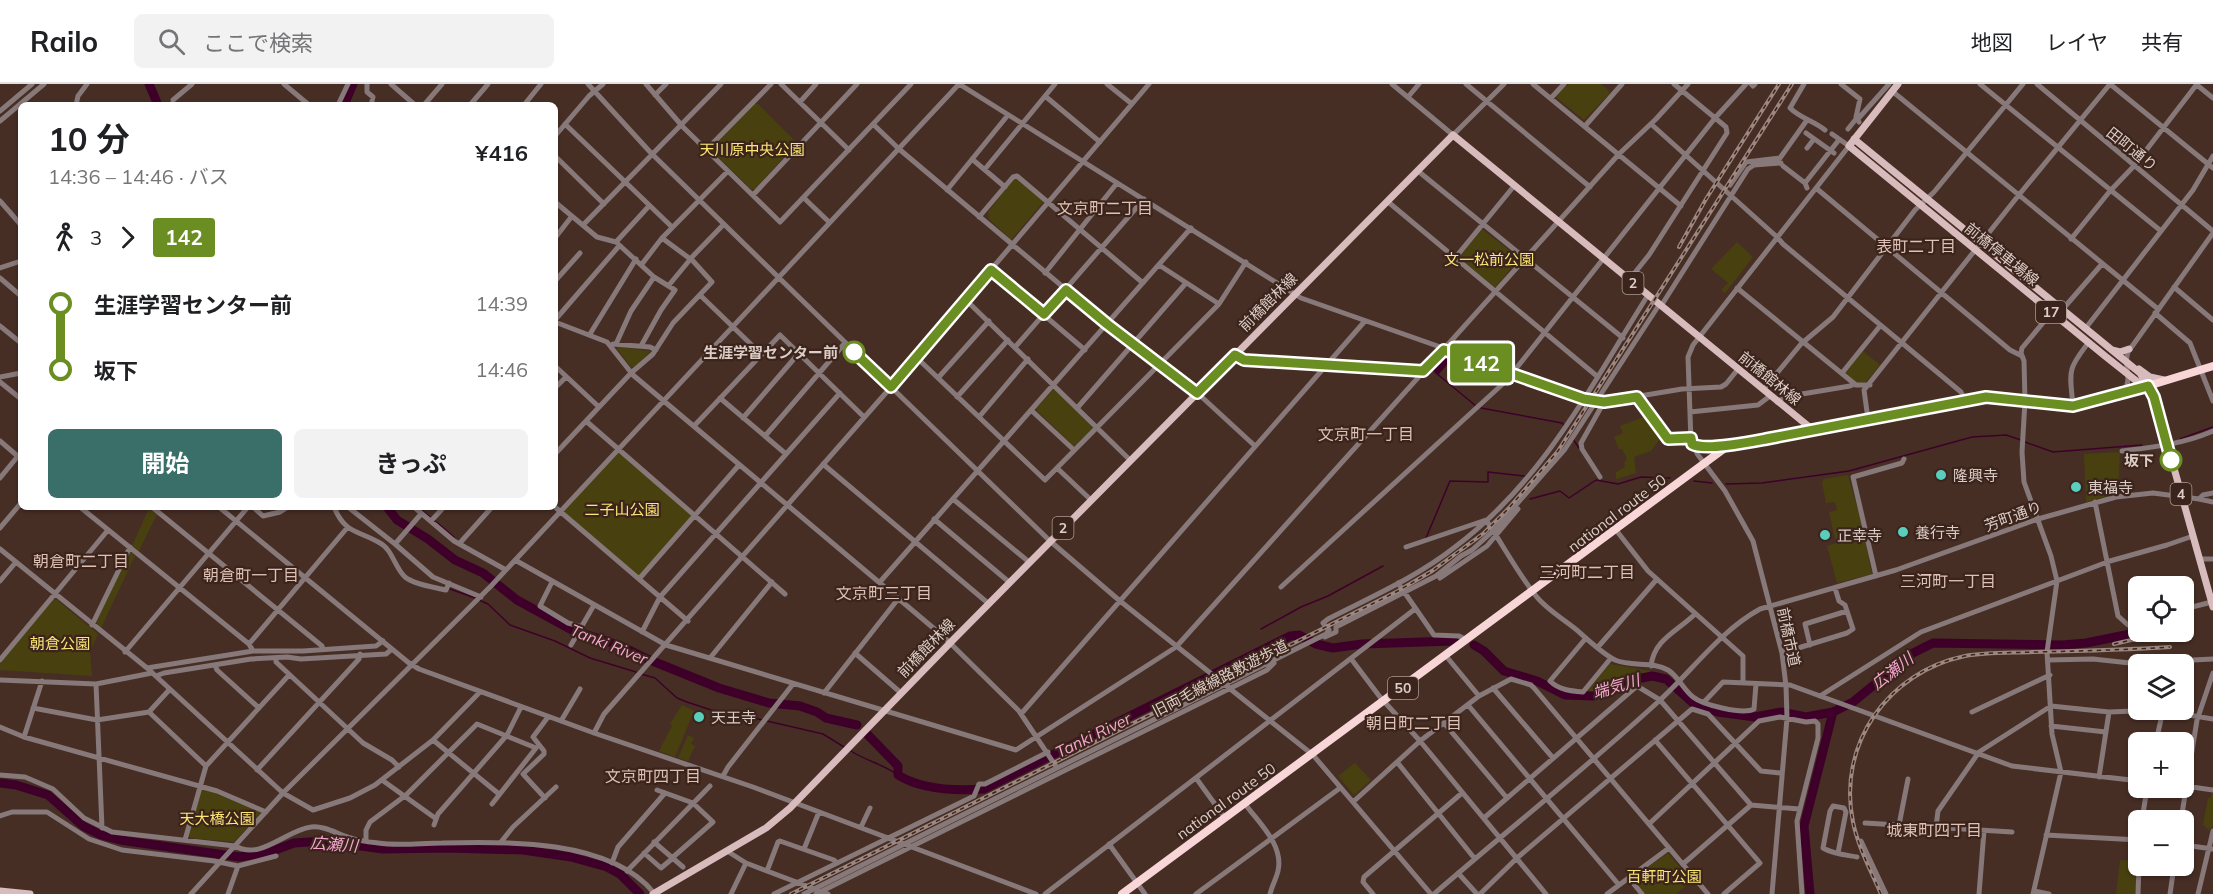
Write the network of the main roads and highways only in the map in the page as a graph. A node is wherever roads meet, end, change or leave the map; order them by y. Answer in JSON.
{"nodes":[{"id":1,"x":1898,"y":84,"type":"edge"},
{"id":2,"x":1891,"y":88,"type":"edge"},
{"id":3,"x":1854,"y":139,"type":"junction"},
{"id":4,"x":2107,"y":348,"type":"junction"},
{"id":5,"x":2124,"y":361,"type":"junction"},
{"id":6,"x":2114,"y":363,"type":"junction"},
{"id":7,"x":2213,"y":366,"type":"edge"},
{"id":8,"x":2166,"y":380,"type":"junction"},
{"id":9,"x":2148,"y":386,"type":"junction"},
{"id":10,"x":1813,"y":430,"type":"junction"},
{"id":11,"x":1691,"y":441,"type":"road end"},
{"id":12,"x":1731,"y":445,"type":"junction"},
{"id":13,"x":2212,"y":604,"type":"edge"},
{"id":14,"x":0,"y":891,"type":"edge"},
{"id":15,"x":657,"y":893,"type":"edge"},
{"id":16,"x":30,"y":894,"type":"edge"},
{"id":17,"x":1122,"y":894,"type":"edge"}],
"edges":[{"from":1,"to":2,"type":"main road"},
{"from":2,"to":3,"type":"main road"},
{"from":3,"to":4,"type":"main road","name":"前橋停車場線","number":"17"},
{"from":3,"to":6,"type":"main road","name":"前橋停車場線","number":"17"},
{"from":4,"to":5,"type":"main road","name":"前橋停車場線","number":"17"},
{"from":4,"to":5,"type":"main road"},
{"from":5,"to":6,"type":"main road"},
{"from":5,"to":8,"type":"main road"},
{"from":5,"to":9,"type":"main road","name":"前橋停車場線","number":"17"},
{"from":6,"to":9,"type":"main road","name":"前橋停車場線","number":"17"},
{"from":7,"to":8,"type":"highway","name":"national route 50","number":"50"},
{"from":8,"to":9,"type":"highway","name":"national route 50","number":"50"},
{"from":9,"to":10,"type":"highway","name":"national route 50","number":"50"},
{"from":9,"to":13,"type":"main road","number":"4"},
{"from":10,"to":12,"type":"highway","name":"national route 50","number":"50"},
{"from":10,"to":15,"type":"main road","name":"前橋館林線","number":"2"},
{"from":11,"to":12,"type":"highway"},
{"from":12,"to":17,"type":"highway","name":"national route 50","number":"50"},
{"from":14,"to":16,"type":"main road"}]}
